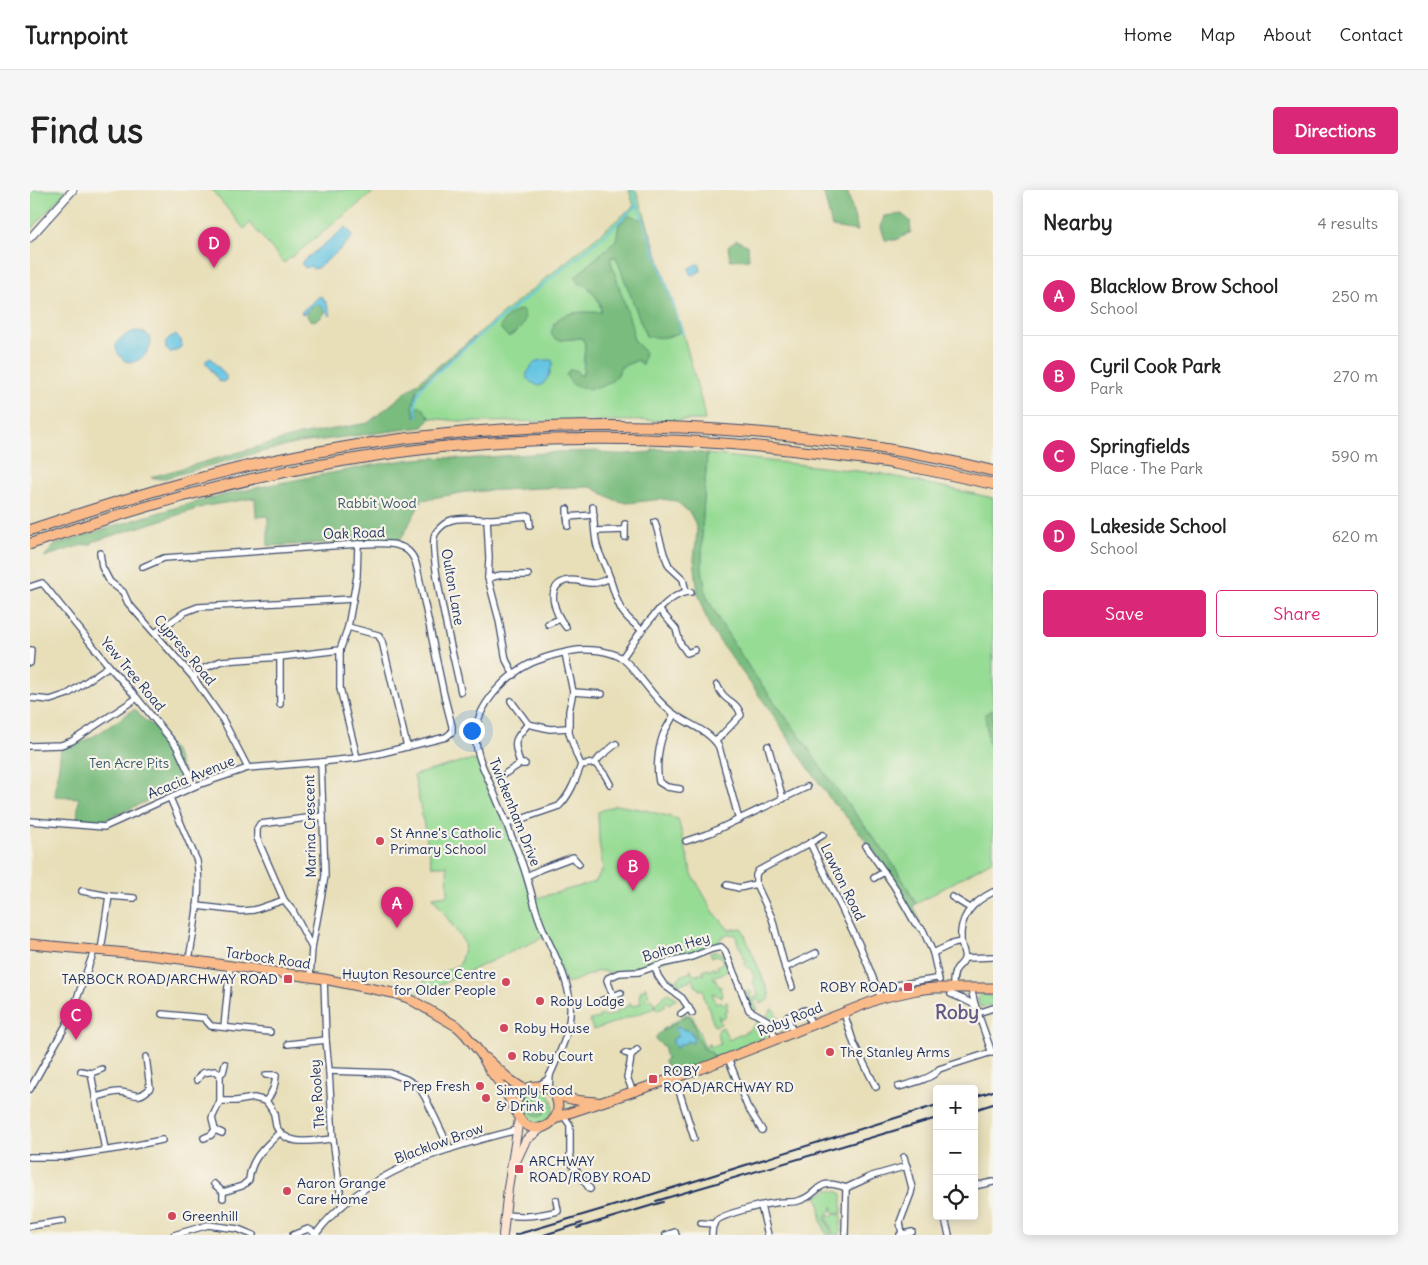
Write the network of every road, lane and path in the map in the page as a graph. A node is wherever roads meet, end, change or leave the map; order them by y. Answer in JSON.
{"nodes":[{"id":1,"x":72,"y":190,"type":"edge"},
{"id":2,"x":30,"y":238,"type":"edge"},
{"id":3,"x":991,"y":470,"type":"edge"},
{"id":4,"x":993,"y":484,"type":"edge"},
{"id":5,"x":593,"y":507,"type":"dead end"},
{"id":6,"x":567,"y":509,"type":"dead end"},
{"id":7,"x":594,"y":515,"type":"junction"},
{"id":8,"x":568,"y":517,"type":"junction"},
{"id":9,"x":487,"y":519,"type":"junction"},
{"id":10,"x":655,"y":522,"type":"dead end"},
{"id":11,"x":530,"y":525,"type":"dead end"},
{"id":12,"x":568,"y":526,"type":"dead end"},
{"id":13,"x":30,"y":530,"type":"edge"},
{"id":14,"x":595,"y":532,"type":"junction"},
{"id":15,"x":625,"y":537,"type":"dead end"},
{"id":16,"x":30,"y":544,"type":"edge"},
{"id":17,"x":358,"y":544,"type":"junction"},
{"id":18,"x":100,"y":553,"type":"dead end"},
{"id":19,"x":142,"y":566,"type":"dead end"},
{"id":20,"x":528,"y":575,"type":"dead end"},
{"id":21,"x":488,"y":578,"type":"junction"},
{"id":22,"x":610,"y":578,"type":"junction"},
{"id":23,"x":30,"y":587,"type":"edge"},
{"id":24,"x":353,"y":599,"type":"junction"},
{"id":25,"x":659,"y":609,"type":"junction"},
{"id":26,"x":560,"y":619,"type":"junction"},
{"id":27,"x":548,"y":624,"type":"dead end"},
{"id":28,"x":348,"y":627,"type":"junction"},
{"id":29,"x":566,"y":628,"type":"dead end"},
{"id":30,"x":642,"y":630,"type":"junction"},
{"id":31,"x":155,"y":633,"type":"junction"},
{"id":32,"x":31,"y":650,"type":"dead end"},
{"id":33,"x":340,"y":650,"type":"junction"},
{"id":34,"x":694,"y":650,"type":"dead end"},
{"id":35,"x":565,"y":653,"type":"junction"},
{"id":36,"x":687,"y":653,"type":"junction"},
{"id":37,"x":280,"y":657,"type":"junction"},
{"id":38,"x":622,"y":658,"type":"junction"},
{"id":39,"x":687,"y":661,"type":"dead end"},
{"id":40,"x":30,"y":663,"type":"edge"},
{"id":41,"x":108,"y":666,"type":"junction"},
{"id":42,"x":514,"y":675,"type":"junction"},
{"id":43,"x":193,"y":677,"type":"junction"},
{"id":44,"x":717,"y":685,"type":"dead end"},
{"id":45,"x":461,"y":692,"type":"dead end"},
{"id":46,"x":574,"y":692,"type":"junction"},
{"id":47,"x":602,"y":694,"type":"dead end"},
{"id":48,"x":30,"y":698,"type":"edge"},
{"id":49,"x":137,"y":698,"type":"junction"},
{"id":50,"x":511,"y":701,"type":"dead end"},
{"id":51,"x":280,"y":704,"type":"dead end"},
{"id":52,"x":674,"y":714,"type":"junction"},
{"id":53,"x":528,"y":724,"type":"junction"},
{"id":54,"x":569,"y":728,"type":"junction"},
{"id":55,"x":452,"y":732,"type":"joint"},
{"id":56,"x":716,"y":741,"type":"junction"},
{"id":57,"x":616,"y":744,"type":"dead end"},
{"id":58,"x":30,"y":746,"type":"edge"},
{"id":59,"x":768,"y":746,"type":"dead end"},
{"id":60,"x":407,"y":747,"type":"junction"},
{"id":61,"x":357,"y":758,"type":"junction"},
{"id":62,"x":321,"y":762,"type":"junction"},
{"id":63,"x":596,"y":763,"type":"junction"},
{"id":64,"x":581,"y":765,"type":"junction"},
{"id":65,"x":248,"y":768,"type":"junction"},
{"id":66,"x":506,"y":773,"type":"dead end"},
{"id":67,"x":610,"y":784,"type":"dead end"},
{"id":68,"x":195,"y":786,"type":"junction"},
{"id":69,"x":807,"y":787,"type":"dead end"},
{"id":70,"x":680,"y":789,"type":"dead end"},
{"id":71,"x":170,"y":798,"type":"junction"},
{"id":72,"x":783,"y":799,"type":"junction"},
{"id":73,"x":324,"y":816,"type":"junction"},
{"id":74,"x":739,"y":820,"type":"junction"},
{"id":75,"x":30,"y":821,"type":"edge"},
{"id":76,"x":507,"y":824,"type":"junction"},
{"id":77,"x":823,"y":835,"type":"dead end"},
{"id":78,"x":686,"y":841,"type":"dead end"},
{"id":79,"x":810,"y":843,"type":"junction"},
{"id":80,"x":866,"y":846,"type":"dead end"},
{"id":81,"x":579,"y":864,"type":"dead end"},
{"id":82,"x":884,"y":872,"type":"junction"},
{"id":83,"x":527,"y":876,"type":"junction"},
{"id":84,"x":874,"y":878,"type":"dead end"},
{"id":85,"x":756,"y":884,"type":"junction"},
{"id":86,"x":727,"y":885,"type":"dead end"},
{"id":87,"x":82,"y":891,"type":"dead end"},
{"id":88,"x":993,"y":892,"type":"edge"},
{"id":89,"x":109,"y":896,"type":"junction"},
{"id":90,"x":952,"y":897,"type":"dead end"},
{"id":91,"x":134,"y":898,"type":"dead end"},
{"id":92,"x":284,"y":900,"type":"junction"},
{"id":93,"x":197,"y":906,"type":"junction"},
{"id":94,"x":970,"y":908,"type":"junction"},
{"id":95,"x":961,"y":942,"type":"junction"},
{"id":96,"x":30,"y":944,"type":"edge"},
{"id":97,"x":312,"y":948,"type":"junction"},
{"id":98,"x":98,"y":951,"type":"junction"},
{"id":99,"x":816,"y":953,"type":"dead end"},
{"id":100,"x":933,"y":953,"type":"junction"},
{"id":101,"x":965,"y":958,"type":"junction"},
{"id":102,"x":993,"y":958,"type":"edge"},
{"id":103,"x":189,"y":960,"type":"junction"},
{"id":104,"x":230,"y":966,"type":"junction"},
{"id":105,"x":655,"y":967,"type":"junction"},
{"id":106,"x":785,"y":968,"type":"junction"},
{"id":107,"x":310,"y":977,"type":"junction"},
{"id":108,"x":324,"y":979,"type":"junction"},
{"id":109,"x":939,"y":979,"type":"joint"},
{"id":110,"x":792,"y":987,"type":"dead end"},
{"id":111,"x":971,"y":988,"type":"junction"},
{"id":112,"x":993,"y":988,"type":"edge"},
{"id":113,"x":952,"y":991,"type":"junction"},
{"id":114,"x":621,"y":993,"type":"dead end"},
{"id":115,"x":879,"y":994,"type":"junction"},
{"id":116,"x":613,"y":996,"type":"junction"},
{"id":117,"x":601,"y":1001,"type":"dead end"},
{"id":118,"x":975,"y":1005,"type":"junction"},
{"id":119,"x":993,"y":1008,"type":"edge"},
{"id":120,"x":844,"y":1013,"type":"junction"},
{"id":121,"x":978,"y":1013,"type":"junction"},
{"id":122,"x":162,"y":1014,"type":"dead end"},
{"id":123,"x":681,"y":1014,"type":"dead end"},
{"id":124,"x":812,"y":1025,"type":"junction"},
{"id":125,"x":224,"y":1027,"type":"junction"},
{"id":126,"x":270,"y":1032,"type":"dead end"},
{"id":127,"x":793,"y":1032,"type":"junction"},
{"id":128,"x":776,"y":1039,"type":"junction"},
{"id":129,"x":326,"y":1040,"type":"junction"},
{"id":130,"x":288,"y":1044,"type":"dead end"},
{"id":131,"x":637,"y":1050,"type":"dead end"},
{"id":132,"x":481,"y":1054,"type":"junction"},
{"id":133,"x":992,"y":1054,"type":"edge"},
{"id":134,"x":146,"y":1056,"type":"dead end"},
{"id":135,"x":728,"y":1058,"type":"junction"},
{"id":136,"x":225,"y":1064,"type":"dead end"},
{"id":137,"x":102,"y":1069,"type":"dead end"},
{"id":138,"x":329,"y":1071,"type":"junction"},
{"id":139,"x":81,"y":1072,"type":"dead end"},
{"id":140,"x":91,"y":1073,"type":"junction"},
{"id":141,"x":220,"y":1074,"type":"junction"},
{"id":142,"x":266,"y":1075,"type":"dead end"},
{"id":143,"x":550,"y":1075,"type":"junction"},
{"id":144,"x":674,"y":1078,"type":"junction"},
{"id":145,"x":197,"y":1080,"type":"dead end"},
{"id":146,"x":539,"y":1085,"type":"junction"},
{"id":147,"x":876,"y":1087,"type":"dead end"},
{"id":148,"x":898,"y":1088,"type":"dead end"},
{"id":149,"x":30,"y":1089,"type":"edge"},
{"id":150,"x":525,"y":1089,"type":"junction"},
{"id":151,"x":551,"y":1091,"type":"junction"},
{"id":152,"x":633,"y":1092,"type":"junction"},
{"id":153,"x":95,"y":1097,"type":"junction"},
{"id":154,"x":220,"y":1101,"type":"junction"},
{"id":155,"x":266,"y":1101,"type":"junction"},
{"id":156,"x":602,"y":1102,"type":"junction"},
{"id":157,"x":517,"y":1114,"type":"junction"},
{"id":158,"x":563,"y":1115,"type":"junction"},
{"id":159,"x":553,"y":1120,"type":"junction"},
{"id":160,"x":543,"y":1127,"type":"junction"},
{"id":161,"x":215,"y":1130,"type":"junction"},
{"id":162,"x":762,"y":1130,"type":"dead end"},
{"id":163,"x":280,"y":1132,"type":"junction"},
{"id":164,"x":222,"y":1133,"type":"dead end"},
{"id":165,"x":516,"y":1134,"type":"junction"},
{"id":166,"x":204,"y":1138,"type":"dead end"},
{"id":167,"x":694,"y":1138,"type":"dead end"},
{"id":168,"x":333,"y":1139,"type":"junction"},
{"id":169,"x":162,"y":1140,"type":"dead end"},
{"id":170,"x":526,"y":1140,"type":"junction"},
{"id":171,"x":450,"y":1149,"type":"junction"},
{"id":172,"x":105,"y":1150,"type":"junction"},
{"id":173,"x":30,"y":1157,"type":"edge"},
{"id":174,"x":904,"y":1157,"type":"dead end"},
{"id":175,"x":907,"y":1166,"type":"junction"},
{"id":176,"x":510,"y":1174,"type":"junction"},
{"id":177,"x":993,"y":1182,"type":"edge"},
{"id":178,"x":214,"y":1184,"type":"dead end"},
{"id":179,"x":978,"y":1185,"type":"edge"},
{"id":180,"x":846,"y":1188,"type":"junction"},
{"id":181,"x":590,"y":1189,"type":"dead end"},
{"id":182,"x":556,"y":1200,"type":"dead end"},
{"id":183,"x":342,"y":1206,"type":"junction"},
{"id":184,"x":761,"y":1206,"type":"junction"},
{"id":185,"x":505,"y":1215,"type":"junction"},
{"id":186,"x":63,"y":1221,"type":"dead end"},
{"id":187,"x":701,"y":1222,"type":"dead end"},
{"id":188,"x":946,"y":1223,"type":"dead end"},
{"id":189,"x":714,"y":1224,"type":"junction"},
{"id":190,"x":30,"y":1226,"type":"edge"},
{"id":191,"x":194,"y":1232,"type":"edge"},
{"id":192,"x":912,"y":1232,"type":"dead end"},
{"id":193,"x":316,"y":1234,"type":"edge"},
{"id":194,"x":174,"y":1235,"type":"edge"},
{"id":195,"x":253,"y":1235,"type":"edge"},
{"id":196,"x":293,"y":1235,"type":"edge"},
{"id":197,"x":503,"y":1235,"type":"edge"},
{"id":198,"x":666,"y":1235,"type":"edge"},
{"id":199,"x":676,"y":1235,"type":"edge"},
{"id":200,"x":712,"y":1235,"type":"edge"},
{"id":201,"x":768,"y":1235,"type":"edge"},
{"id":202,"x":845,"y":1235,"type":"edge"},
{"id":203,"x":901,"y":1235,"type":"edge"},
{"id":204,"x":949,"y":1235,"type":"edge"}],
"edges":[{"from":1,"to":2,"type":"street"},
{"from":3,"to":13,"type":"highway"},
{"from":4,"to":16,"type":"highway"},
{"from":5,"to":7,"type":"street"},
{"from":6,"to":8,"type":"street"},
{"from":7,"to":8,"type":"street"},
{"from":7,"to":14,"type":"street"},
{"from":8,"to":12,"type":"street"},
{"from":9,"to":11,"type":"street","name":"Oulton Lane"},
{"from":9,"to":21,"type":"street"},
{"from":9,"to":45,"type":"street","name":"Oulton Lane"},
{"from":10,"to":25,"type":"street"},
{"from":14,"to":15,"type":"street"},
{"from":14,"to":22,"type":"street"},
{"from":17,"to":19,"type":"street","name":"Oak Road"},
{"from":17,"to":24,"type":"street"},
{"from":17,"to":55,"type":"street","name":"Oak Road"},
{"from":18,"to":31,"type":"street","name":"Cypress Road"},
{"from":20,"to":21,"type":"street"},
{"from":21,"to":42,"type":"street"},
{"from":22,"to":26,"type":"street"},
{"from":22,"to":30,"type":"street"},
{"from":23,"to":41,"type":"street","name":"Yew Tree Road"},
{"from":24,"to":28,"type":"street"},
{"from":24,"to":31,"type":"street"},
{"from":25,"to":30,"type":"street"},
{"from":25,"to":36,"type":"street"},
{"from":26,"to":27,"type":"street"},
{"from":26,"to":29,"type":"street"},
{"from":28,"to":33,"type":"street"},
{"from":28,"to":60,"type":"street"},
{"from":30,"to":38,"type":"street"},
{"from":31,"to":43,"type":"street","name":"Cypress Road"},
{"from":32,"to":40,"type":"street"},
{"from":33,"to":37,"type":"street"},
{"from":33,"to":61,"type":"street"},
{"from":34,"to":36,"type":"street"},
{"from":35,"to":38,"type":"street","name":"Twickenham Drive"},
{"from":35,"to":42,"type":"street","name":"Twickenham Drive"},
{"from":35,"to":46,"type":"street"},
{"from":36,"to":39,"type":"street"},
{"from":37,"to":43,"type":"street"},
{"from":37,"to":51,"type":"street"},
{"from":38,"to":52,"type":"street"},
{"from":41,"to":48,"type":"street"},
{"from":41,"to":49,"type":"street","name":"Yew Tree Road"},
{"from":42,"to":76,"type":"street","name":"Twickenham Drive"},
{"from":43,"to":65,"type":"street","name":"Cypress Road"},
{"from":44,"to":56,"type":"street"},
{"from":46,"to":47,"type":"street"},
{"from":46,"to":54,"type":"street"},
{"from":49,"to":58,"type":"street"},
{"from":49,"to":68,"type":"street","name":"Yew Tree Road"},
{"from":50,"to":53,"type":"street"},
{"from":52,"to":56,"type":"street"},
{"from":52,"to":70,"type":"street"},
{"from":53,"to":54,"type":"street"},
{"from":53,"to":66,"type":"street"},
{"from":54,"to":64,"type":"street"},
{"from":55,"to":60,"type":"street","name":"Acacia Avenue"},
{"from":56,"to":74,"type":"street"},
{"from":57,"to":63,"type":"street"},
{"from":59,"to":72,"type":"street"},
{"from":60,"to":61,"type":"street","name":"Acacia Avenue"},
{"from":61,"to":62,"type":"street","name":"Acacia Avenue"},
{"from":62,"to":65,"type":"street","name":"Acacia Avenue"},
{"from":62,"to":73,"type":"street","name":"Marina Crescent"},
{"from":63,"to":64,"type":"street"},
{"from":63,"to":67,"type":"street"},
{"from":64,"to":76,"type":"street"},
{"from":65,"to":68,"type":"street","name":"Acacia Avenue"},
{"from":68,"to":71,"type":"street","name":"Acacia Avenue"},
{"from":69,"to":72,"type":"street"},
{"from":71,"to":75,"type":"street","name":"Acacia Avenue"},
{"from":71,"to":93,"type":"street"},
{"from":72,"to":74,"type":"street"},
{"from":73,"to":92,"type":"street"},
{"from":73,"to":97,"type":"street","name":"Marina Crescent"},
{"from":74,"to":78,"type":"street"},
{"from":76,"to":83,"type":"street","name":"Twickenham Drive"},
{"from":77,"to":79,"type":"street"},
{"from":79,"to":85,"type":"street","name":"Lawton Road"},
{"from":79,"to":115,"type":"street","name":"Lawton Road"},
{"from":80,"to":82,"type":"street"},
{"from":81,"to":83,"type":"street"},
{"from":82,"to":84,"type":"street"},
{"from":82,"to":100,"type":"street"},
{"from":83,"to":143,"type":"street","name":"Twickenham Drive"},
{"from":85,"to":86,"type":"street"},
{"from":85,"to":106,"type":"street"},
{"from":87,"to":89,"type":"street"},
{"from":88,"to":94,"type":"street"},
{"from":89,"to":91,"type":"street"},
{"from":89,"to":98,"type":"street"},
{"from":90,"to":94,"type":"street"},
{"from":92,"to":93,"type":"street"},
{"from":92,"to":97,"type":"street"},
{"from":93,"to":103,"type":"street"},
{"from":94,"to":95,"type":"street"},
{"from":95,"to":100,"type":"street"},
{"from":95,"to":101,"type":"street"},
{"from":96,"to":98,"type":"main road","name":"Tarbock Road"},
{"from":97,"to":107,"type":"street","name":"Marina Crescent"},
{"from":98,"to":103,"type":"main road","name":"Tarbock Road"},
{"from":98,"to":149,"type":"street"},
{"from":99,"to":106,"type":"street"},
{"from":100,"to":109,"type":"street"},
{"from":101,"to":102,"type":"street"},
{"from":101,"to":113,"type":"street"},
{"from":103,"to":104,"type":"main road","name":"Tarbock Road"},
{"from":104,"to":107,"type":"main road","name":"Tarbock Road"},
{"from":104,"to":125,"type":"street"},
{"from":105,"to":116,"type":"street","name":"Bolton Hey"},
{"from":105,"to":123,"type":"street"},
{"from":105,"to":128,"type":"street","name":"Bolton Hey"},
{"from":106,"to":110,"type":"street"},
{"from":107,"to":108,"type":"main road","name":"Tarbock Road"},
{"from":108,"to":129,"type":"street","name":"The Rooley"},
{"from":108,"to":132,"type":"main road","name":"Tarbock Road"},
{"from":109,"to":115,"type":"street"},
{"from":111,"to":112,"type":"main road","name":"Roby Road"},
{"from":111,"to":113,"type":"main road","name":"Roby Road"},
{"from":111,"to":118,"type":"street"},
{"from":113,"to":115,"type":"main road","name":"Roby Road"},
{"from":113,"to":118,"type":"street"},
{"from":114,"to":116,"type":"street"},
{"from":115,"to":120,"type":"main road","name":"Roby Road"},
{"from":116,"to":117,"type":"street"},
{"from":118,"to":121,"type":"street"},
{"from":119,"to":121,"type":"street"},
{"from":120,"to":124,"type":"main road","name":"Roby Road"},
{"from":120,"to":147,"type":"street"},
{"from":121,"to":133,"type":"street"},
{"from":122,"to":125,"type":"street"},
{"from":124,"to":127,"type":"main road","name":"Roby Road"},
{"from":124,"to":127,"type":"street"},
{"from":125,"to":126,"type":"street"},
{"from":127,"to":128,"type":"main road","name":"Roby Road"},
{"from":128,"to":135,"type":"main road","name":"Roby Road"},
{"from":129,"to":130,"type":"street"},
{"from":129,"to":138,"type":"street","name":"The Rooley"},
{"from":131,"to":152,"type":"street"},
{"from":132,"to":150,"type":"main road","name":"Tarbock Road"},
{"from":132,"to":157,"type":"main road","name":"Tarbock Road"},
{"from":133,"to":148,"type":"street"},
{"from":134,"to":153,"type":"street"},
{"from":135,"to":144,"type":"main road","name":"Roby Road"},
{"from":135,"to":162,"type":"street"},
{"from":136,"to":141,"type":"street"},
{"from":137,"to":140,"type":"street"},
{"from":138,"to":168,"type":"street","name":"The Rooley"},
{"from":138,"to":171,"type":"street"},
{"from":139,"to":140,"type":"street"},
{"from":140,"to":153,"type":"street"},
{"from":141,"to":145,"type":"street"},
{"from":141,"to":154,"type":"street"},
{"from":142,"to":155,"type":"street"},
{"from":143,"to":146,"type":"street","name":"Twickenham Drive"},
{"from":143,"to":151,"type":"street","name":"Twickenham Drive"},
{"from":144,"to":152,"type":"main road","name":"Roby Road"},
{"from":144,"to":167,"type":"street"},
{"from":146,"to":150,"type":"main road"},
{"from":146,"to":151,"type":"main road"},
{"from":150,"to":157,"type":"main road"},
{"from":151,"to":156,"type":"main road","name":"Roby Road"},
{"from":151,"to":159,"type":"main road"},
{"from":152,"to":156,"type":"main road","name":"Roby Road"},
{"from":153,"to":172,"type":"street"},
{"from":154,"to":155,"type":"street"},
{"from":154,"to":161,"type":"street"},
{"from":155,"to":163,"type":"street"},
{"from":156,"to":158,"type":"main road","name":"Roby Road"},
{"from":157,"to":160,"type":"main road"},
{"from":157,"to":165,"type":"main road"},
{"from":158,"to":159,"type":"main road","name":"Roby Road"},
{"from":158,"to":181,"type":"street"},
{"from":159,"to":160,"type":"main road"},
{"from":160,"to":170,"type":"main road"},
{"from":161,"to":164,"type":"street"},
{"from":161,"to":166,"type":"street"},
{"from":163,"to":168,"type":"street"},
{"from":163,"to":178,"type":"street"},
{"from":165,"to":170,"type":"street","name":"Blacklow Brow"},
{"from":165,"to":171,"type":"street","name":"Blacklow Brow"},
{"from":165,"to":176,"type":"main road"},
{"from":168,"to":183,"type":"street","name":"The Rooley"},
{"from":169,"to":172,"type":"street"},
{"from":170,"to":176,"type":"main road"},
{"from":171,"to":183,"type":"street","name":"Blacklow Brow"},
{"from":172,"to":173,"type":"street"},
{"from":174,"to":175,"type":"street"},
{"from":175,"to":180,"type":"street"},
{"from":175,"to":203,"type":"street"},
{"from":176,"to":185,"type":"main road"},
{"from":177,"to":179,"type":"street"},
{"from":180,"to":184,"type":"street"},
{"from":180,"to":202,"type":"street"},
{"from":182,"to":185,"type":"street"},
{"from":183,"to":193,"type":"street","name":"Blacklow Brow"},
{"from":184,"to":189,"type":"street"},
{"from":184,"to":201,"type":"street"},
{"from":185,"to":197,"type":"main road"},
{"from":186,"to":190,"type":"street"},
{"from":187,"to":189,"type":"street"},
{"from":188,"to":204,"type":"street"},
{"from":189,"to":200,"type":"street"},
{"from":191,"to":194,"type":"street"},
{"from":191,"to":195,"type":"street"},
{"from":192,"to":203,"type":"street"},
{"from":193,"to":196,"type":"street"},
{"from":198,"to":199,"type":"street"}]}
